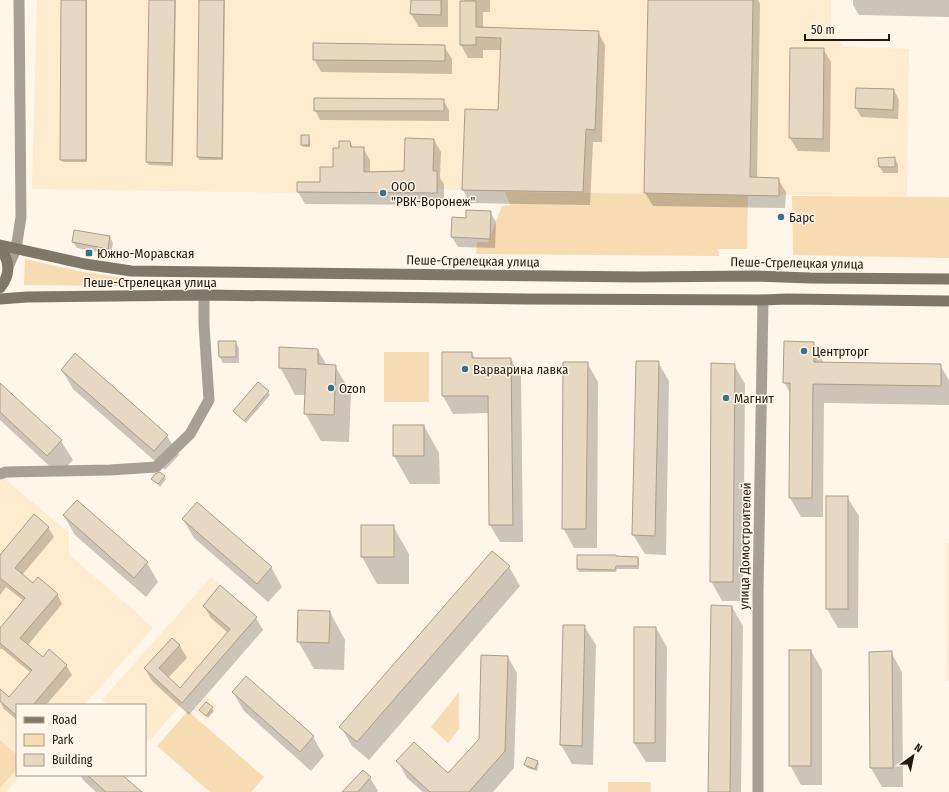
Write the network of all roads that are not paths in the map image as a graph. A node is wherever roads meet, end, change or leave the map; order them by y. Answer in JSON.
{"nodes":[{"id":1,"x":19,"y":0,"type":"edge"},
{"id":2,"x":0,"y":245,"type":"edge"},
{"id":3,"x":16,"y":248,"type":"junction"},
{"id":4,"x":0,"y":249,"type":"edge"},
{"id":5,"x":8,"y":267,"type":"junction"},
{"id":6,"x":949,"y":279,"type":"edge"},
{"id":7,"x":0,"y":288,"type":"edge"},
{"id":8,"x":204,"y":295,"type":"junction"},
{"id":9,"x":0,"y":299,"type":"edge"},
{"id":10,"x":762,"y":300,"type":"junction"},
{"id":11,"x":949,"y":301,"type":"edge"},
{"id":12,"x":0,"y":474,"type":"edge"},
{"id":13,"x":758,"y":792,"type":"edge"}],
"edges":[{"from":1,"to":3,"type":"street"},
{"from":2,"to":3,"type":"main road","name":"Пеше-Стрелецкая улица"},
{"from":3,"to":5,"type":"street"},
{"from":3,"to":6,"type":"main road","name":"Пеше-Стрелецкая улица"},
{"from":4,"to":5,"type":"main road"},
{"from":5,"to":7,"type":"main road"},
{"from":8,"to":9,"type":"main road","name":"Пеше-Стрелецкая улица"},
{"from":8,"to":10,"type":"main road","name":"Пеше-Стрелецкая улица"},
{"from":8,"to":12,"type":"street"},
{"from":10,"to":11,"type":"main road","name":"Пеше-Стрелецкая улица"},
{"from":10,"to":13,"type":"street","name":"улица Домостроителей"}]}
